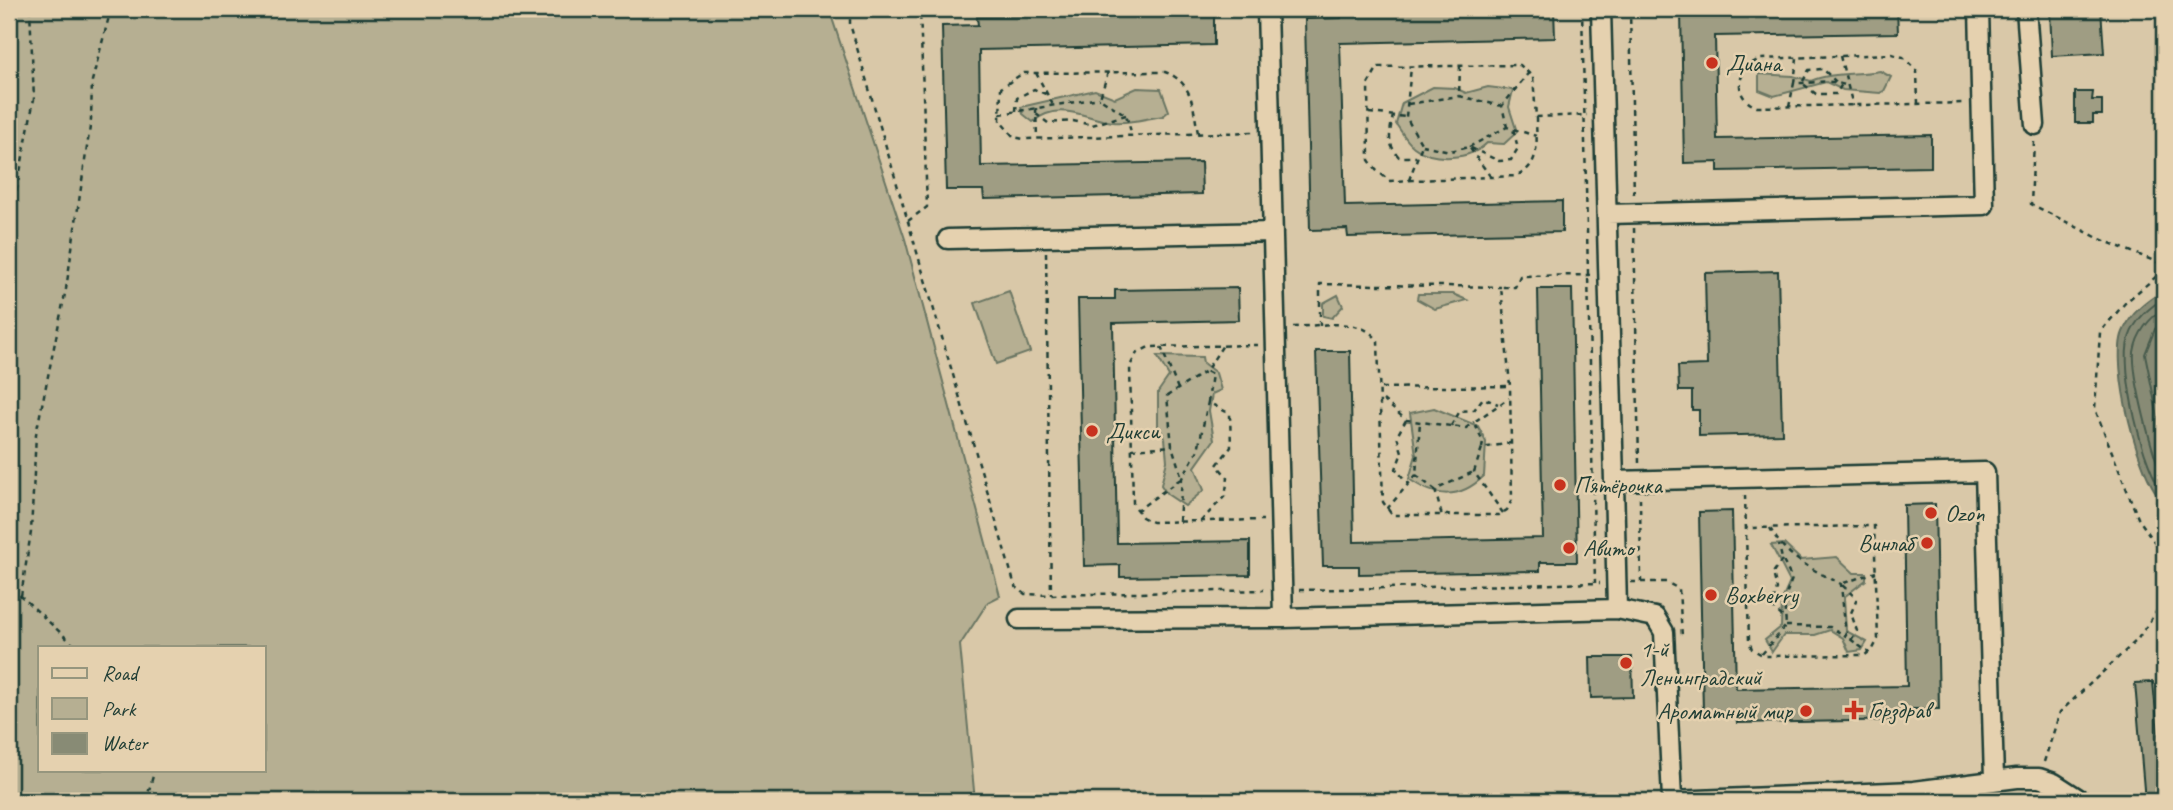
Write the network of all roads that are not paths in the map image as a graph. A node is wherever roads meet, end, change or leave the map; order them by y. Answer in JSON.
{"nodes":[{"id":1,"x":1267,"y":9,"type":"edge"},
{"id":2,"x":1601,"y":9,"type":"edge"},
{"id":3,"x":1979,"y":9,"type":"edge"},
{"id":4,"x":2026,"y":9,"type":"edge"},
{"id":5,"x":2035,"y":125,"type":"road end"},
{"id":6,"x":1607,"y":214,"type":"junction"},
{"id":7,"x":1273,"y":232,"type":"junction"},
{"id":8,"x":948,"y":239,"type":"dead end"},
{"id":9,"x":1614,"y":481,"type":"junction"},
{"id":10,"x":1617,"y":609,"type":"junction"},
{"id":11,"x":1283,"y":618,"type":"junction"},
{"id":12,"x":1019,"y":619,"type":"dead end"},
{"id":13,"x":1994,"y":779,"type":"junction"},
{"id":14,"x":1672,"y":800,"type":"edge"},
{"id":15,"x":2082,"y":801,"type":"edge"}],
"edges":[{"from":1,"to":7,"type":"street"},
{"from":2,"to":6,"type":"street"},
{"from":3,"to":6,"type":"street"},
{"from":4,"to":5,"type":"street"},
{"from":6,"to":9,"type":"street"},
{"from":7,"to":8,"type":"street"},
{"from":7,"to":11,"type":"street"},
{"from":9,"to":10,"type":"street"},
{"from":9,"to":13,"type":"street"},
{"from":10,"to":11,"type":"street"},
{"from":10,"to":14,"type":"street"},
{"from":11,"to":12,"type":"street"},
{"from":13,"to":14,"type":"street"},
{"from":13,"to":15,"type":"street"}]}
